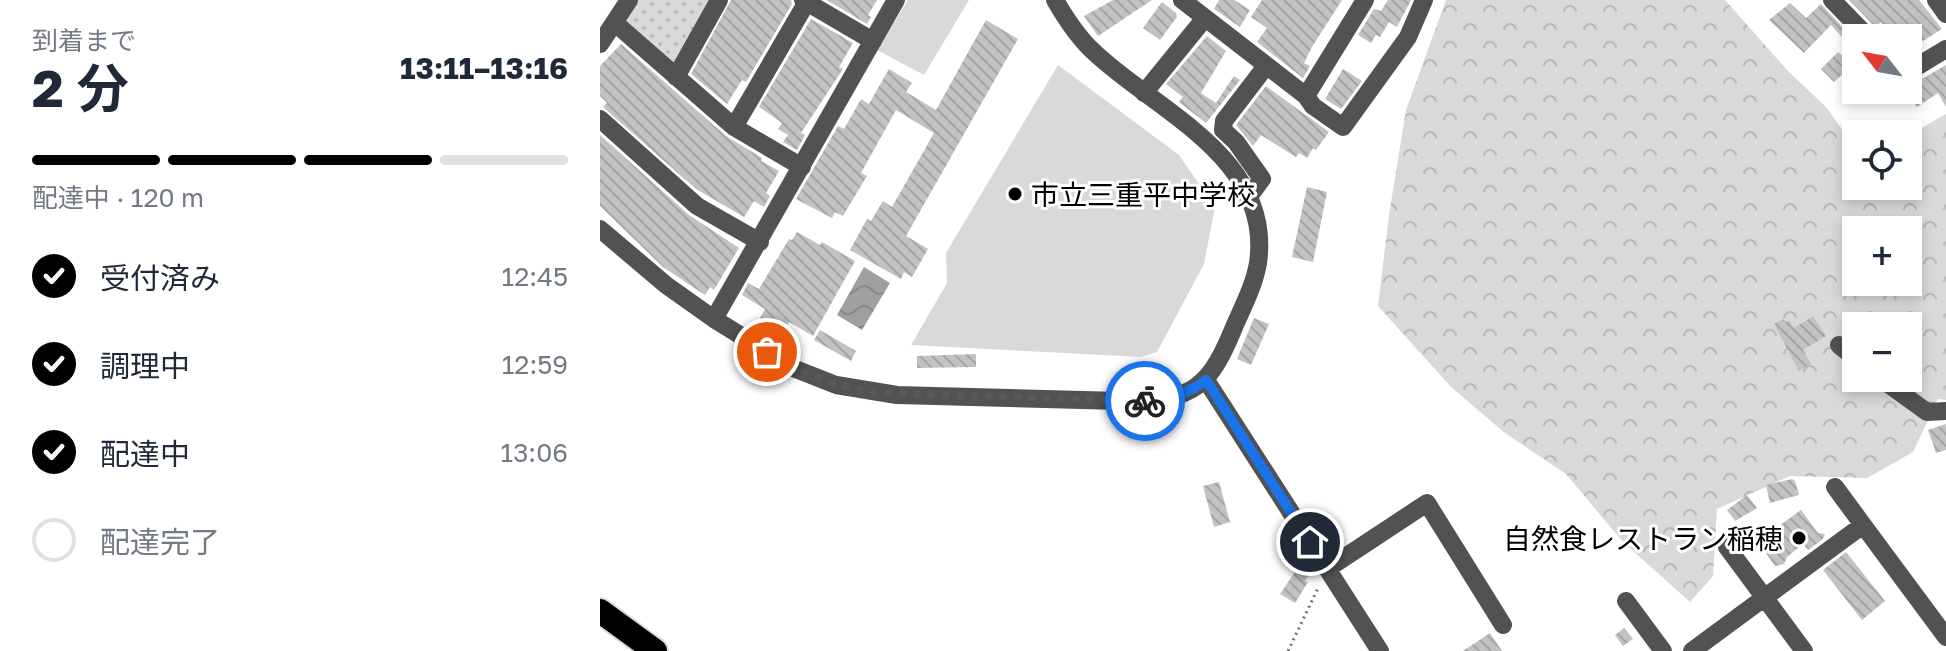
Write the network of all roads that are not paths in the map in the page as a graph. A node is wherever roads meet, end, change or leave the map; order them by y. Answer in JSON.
{"nodes":[{"id":1,"x":629,"y":0,"type":"edge"},
{"id":2,"x":719,"y":0,"type":"edge"},
{"id":3,"x":896,"y":0,"type":"edge"},
{"id":4,"x":1055,"y":0,"type":"edge"},
{"id":5,"x":1182,"y":0,"type":"edge"},
{"id":6,"x":1365,"y":0,"type":"edge"},
{"id":7,"x":1424,"y":0,"type":"edge"},
{"id":8,"x":1832,"y":0,"type":"edge"},
{"id":9,"x":1936,"y":0,"type":"edge"},
{"id":10,"x":806,"y":1,"type":"edge"},
{"id":11,"x":1946,"y":14,"type":"edge"},
{"id":12,"x":1205,"y":18,"type":"junction"},
{"id":13,"x":615,"y":23,"type":"junction"},
{"id":14,"x":1855,"y":24,"type":"edge"},
{"id":15,"x":873,"y":41,"type":"junction"},
{"id":16,"x":600,"y":44,"type":"edge"},
{"id":17,"x":1946,"y":49,"type":"edge"},
{"id":18,"x":1922,"y":64,"type":"edge"},
{"id":19,"x":1266,"y":66,"type":"junction"},
{"id":20,"x":676,"y":77,"type":"junction"},
{"id":21,"x":1144,"y":93,"type":"junction"},
{"id":22,"x":1306,"y":96,"type":"junction"},
{"id":23,"x":600,"y":119,"type":"edge"},
{"id":24,"x":734,"y":127,"type":"junction"},
{"id":25,"x":802,"y":167,"type":"junction"},
{"id":26,"x":1248,"y":198,"type":"junction"},
{"id":27,"x":600,"y":229,"type":"edge"},
{"id":28,"x":760,"y":242,"type":"junction"},
{"id":29,"x":714,"y":319,"type":"junction"},
{"id":30,"x":1839,"y":345,"type":"dead end"},
{"id":31,"x":1842,"y":347,"type":"edge"},
{"id":32,"x":1206,"y":380,"type":"junction"},
{"id":33,"x":1899,"y":392,"type":"edge"},
{"id":34,"x":1946,"y":411,"type":"edge"},
{"id":35,"x":1835,"y":487,"type":"dead end"},
{"id":36,"x":1863,"y":525,"type":"junction"},
{"id":37,"x":1727,"y":547,"type":"dead end"},
{"id":38,"x":1327,"y":569,"type":"junction"},
{"id":39,"x":1765,"y":598,"type":"junction"},
{"id":40,"x":1626,"y":601,"type":"dead end"},
{"id":41,"x":600,"y":611,"type":"edge"},
{"id":42,"x":1503,"y":625,"type":"dead end"},
{"id":43,"x":1946,"y":637,"type":"edge"},
{"id":44,"x":655,"y":651,"type":"edge"},
{"id":45,"x":1380,"y":651,"type":"edge"},
{"id":46,"x":1663,"y":651,"type":"edge"},
{"id":47,"x":1692,"y":651,"type":"edge"},
{"id":48,"x":1804,"y":651,"type":"edge"}],
"edges":[{"from":1,"to":13,"type":"street"},
{"from":2,"to":20,"type":"street"},
{"from":3,"to":15,"type":"street"},
{"from":4,"to":21,"type":"street"},
{"from":5,"to":12,"type":"street"},
{"from":6,"to":22,"type":"street"},
{"from":7,"to":22,"type":"street"},
{"from":8,"to":14,"type":"street"},
{"from":9,"to":11,"type":"street"},
{"from":10,"to":15,"type":"street"},
{"from":10,"to":24,"type":"street"},
{"from":12,"to":19,"type":"street"},
{"from":12,"to":21,"type":"street"},
{"from":13,"to":16,"type":"street"},
{"from":13,"to":20,"type":"street"},
{"from":15,"to":25,"type":"street"},
{"from":17,"to":18,"type":"street"},
{"from":19,"to":22,"type":"street"},
{"from":19,"to":26,"type":"street"},
{"from":20,"to":24,"type":"street"},
{"from":21,"to":26,"type":"street"},
{"from":23,"to":28,"type":"street"},
{"from":24,"to":25,"type":"street"},
{"from":25,"to":28,"type":"street"},
{"from":26,"to":32,"type":"street"},
{"from":27,"to":29,"type":"street"},
{"from":28,"to":29,"type":"street"},
{"from":29,"to":32,"type":"street"},
{"from":30,"to":31,"type":"street"},
{"from":32,"to":38,"type":"street"},
{"from":33,"to":34,"type":"street"},
{"from":35,"to":36,"type":"street"},
{"from":36,"to":39,"type":"street"},
{"from":36,"to":43,"type":"street"},
{"from":37,"to":39,"type":"street"},
{"from":38,"to":42,"type":"street"},
{"from":38,"to":45,"type":"street"},
{"from":39,"to":47,"type":"street"},
{"from":39,"to":48,"type":"street"},
{"from":40,"to":46,"type":"street"},
{"from":41,"to":44,"type":"highway"}]}
